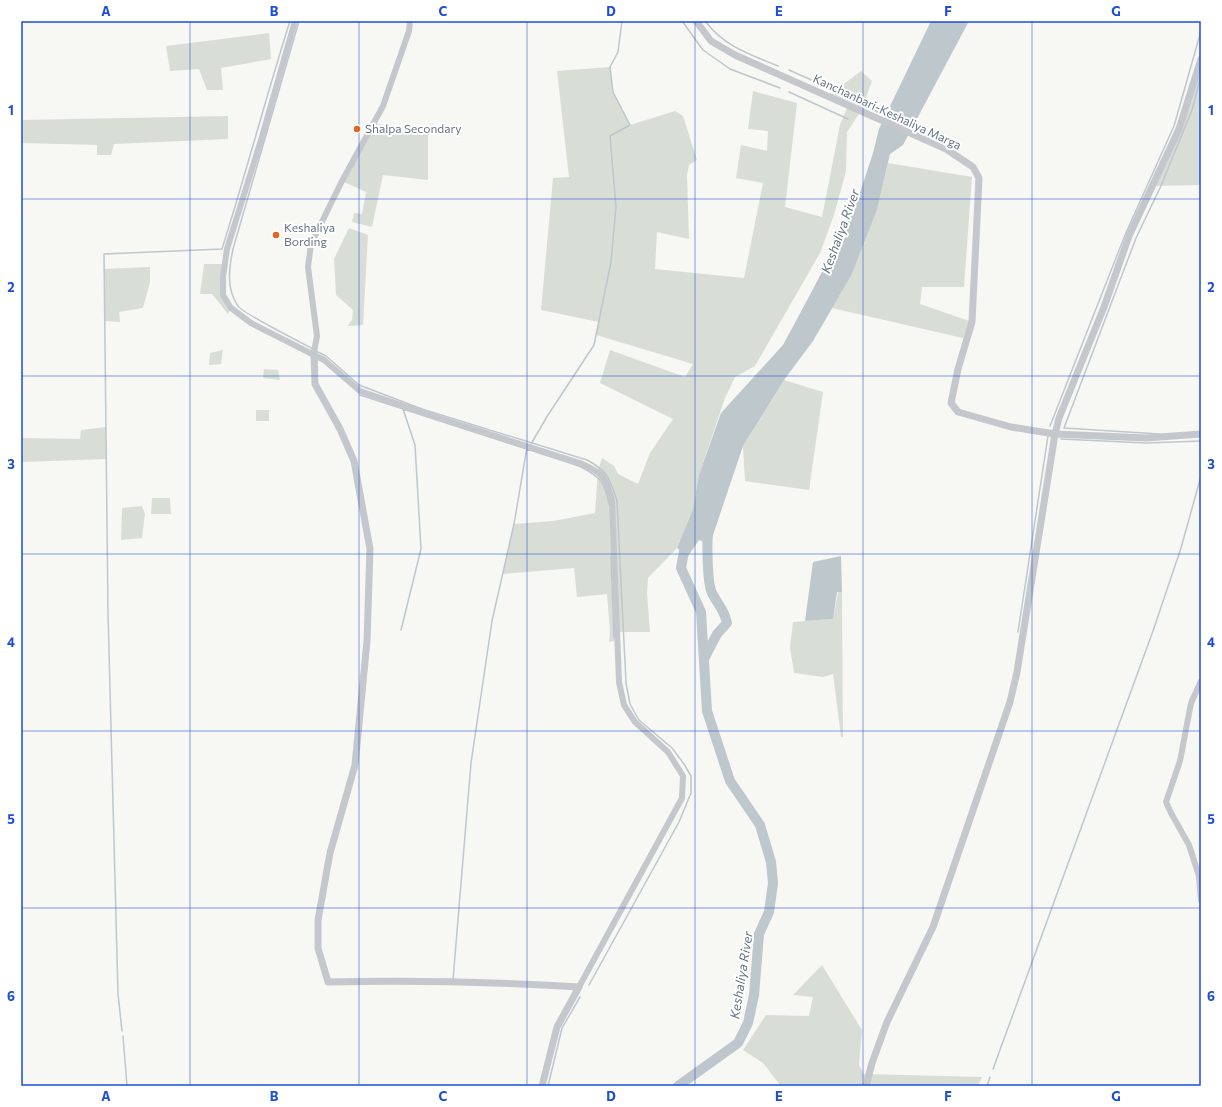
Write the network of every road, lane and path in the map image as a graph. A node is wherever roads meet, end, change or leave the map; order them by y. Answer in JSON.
{"nodes":[{"id":1,"x":294,"y":21,"type":"edge"},
{"id":2,"x":410,"y":21,"type":"edge"},
{"id":3,"x":696,"y":21,"type":"edge"},
{"id":4,"x":1201,"y":59,"type":"edge"},
{"id":5,"x":315,"y":352,"type":"junction"},
{"id":6,"x":1054,"y":434,"type":"junction"},
{"id":7,"x":1201,"y":434,"type":"edge"},
{"id":8,"x":1201,"y":680,"type":"edge"},
{"id":9,"x":1201,"y":900,"type":"edge"},
{"id":10,"x":579,"y":987,"type":"junction"},
{"id":11,"x":542,"y":1086,"type":"edge"},
{"id":12,"x":866,"y":1086,"type":"edge"}],
"edges":[{"from":1,"to":5,"type":"street"},
{"from":2,"to":5,"type":"street"},
{"from":3,"to":6,"type":"street","name":"Kanchanbari-Keshaliya Marga"},
{"from":4,"to":6,"type":"street"},
{"from":5,"to":10,"type":"street"},
{"from":5,"to":10,"type":"street"},
{"from":6,"to":7,"type":"street","name":"Kanchanbari-Keshaliya Marga"},
{"from":6,"to":12,"type":"street"},
{"from":8,"to":9,"type":"street"},
{"from":10,"to":11,"type":"street"}]}
